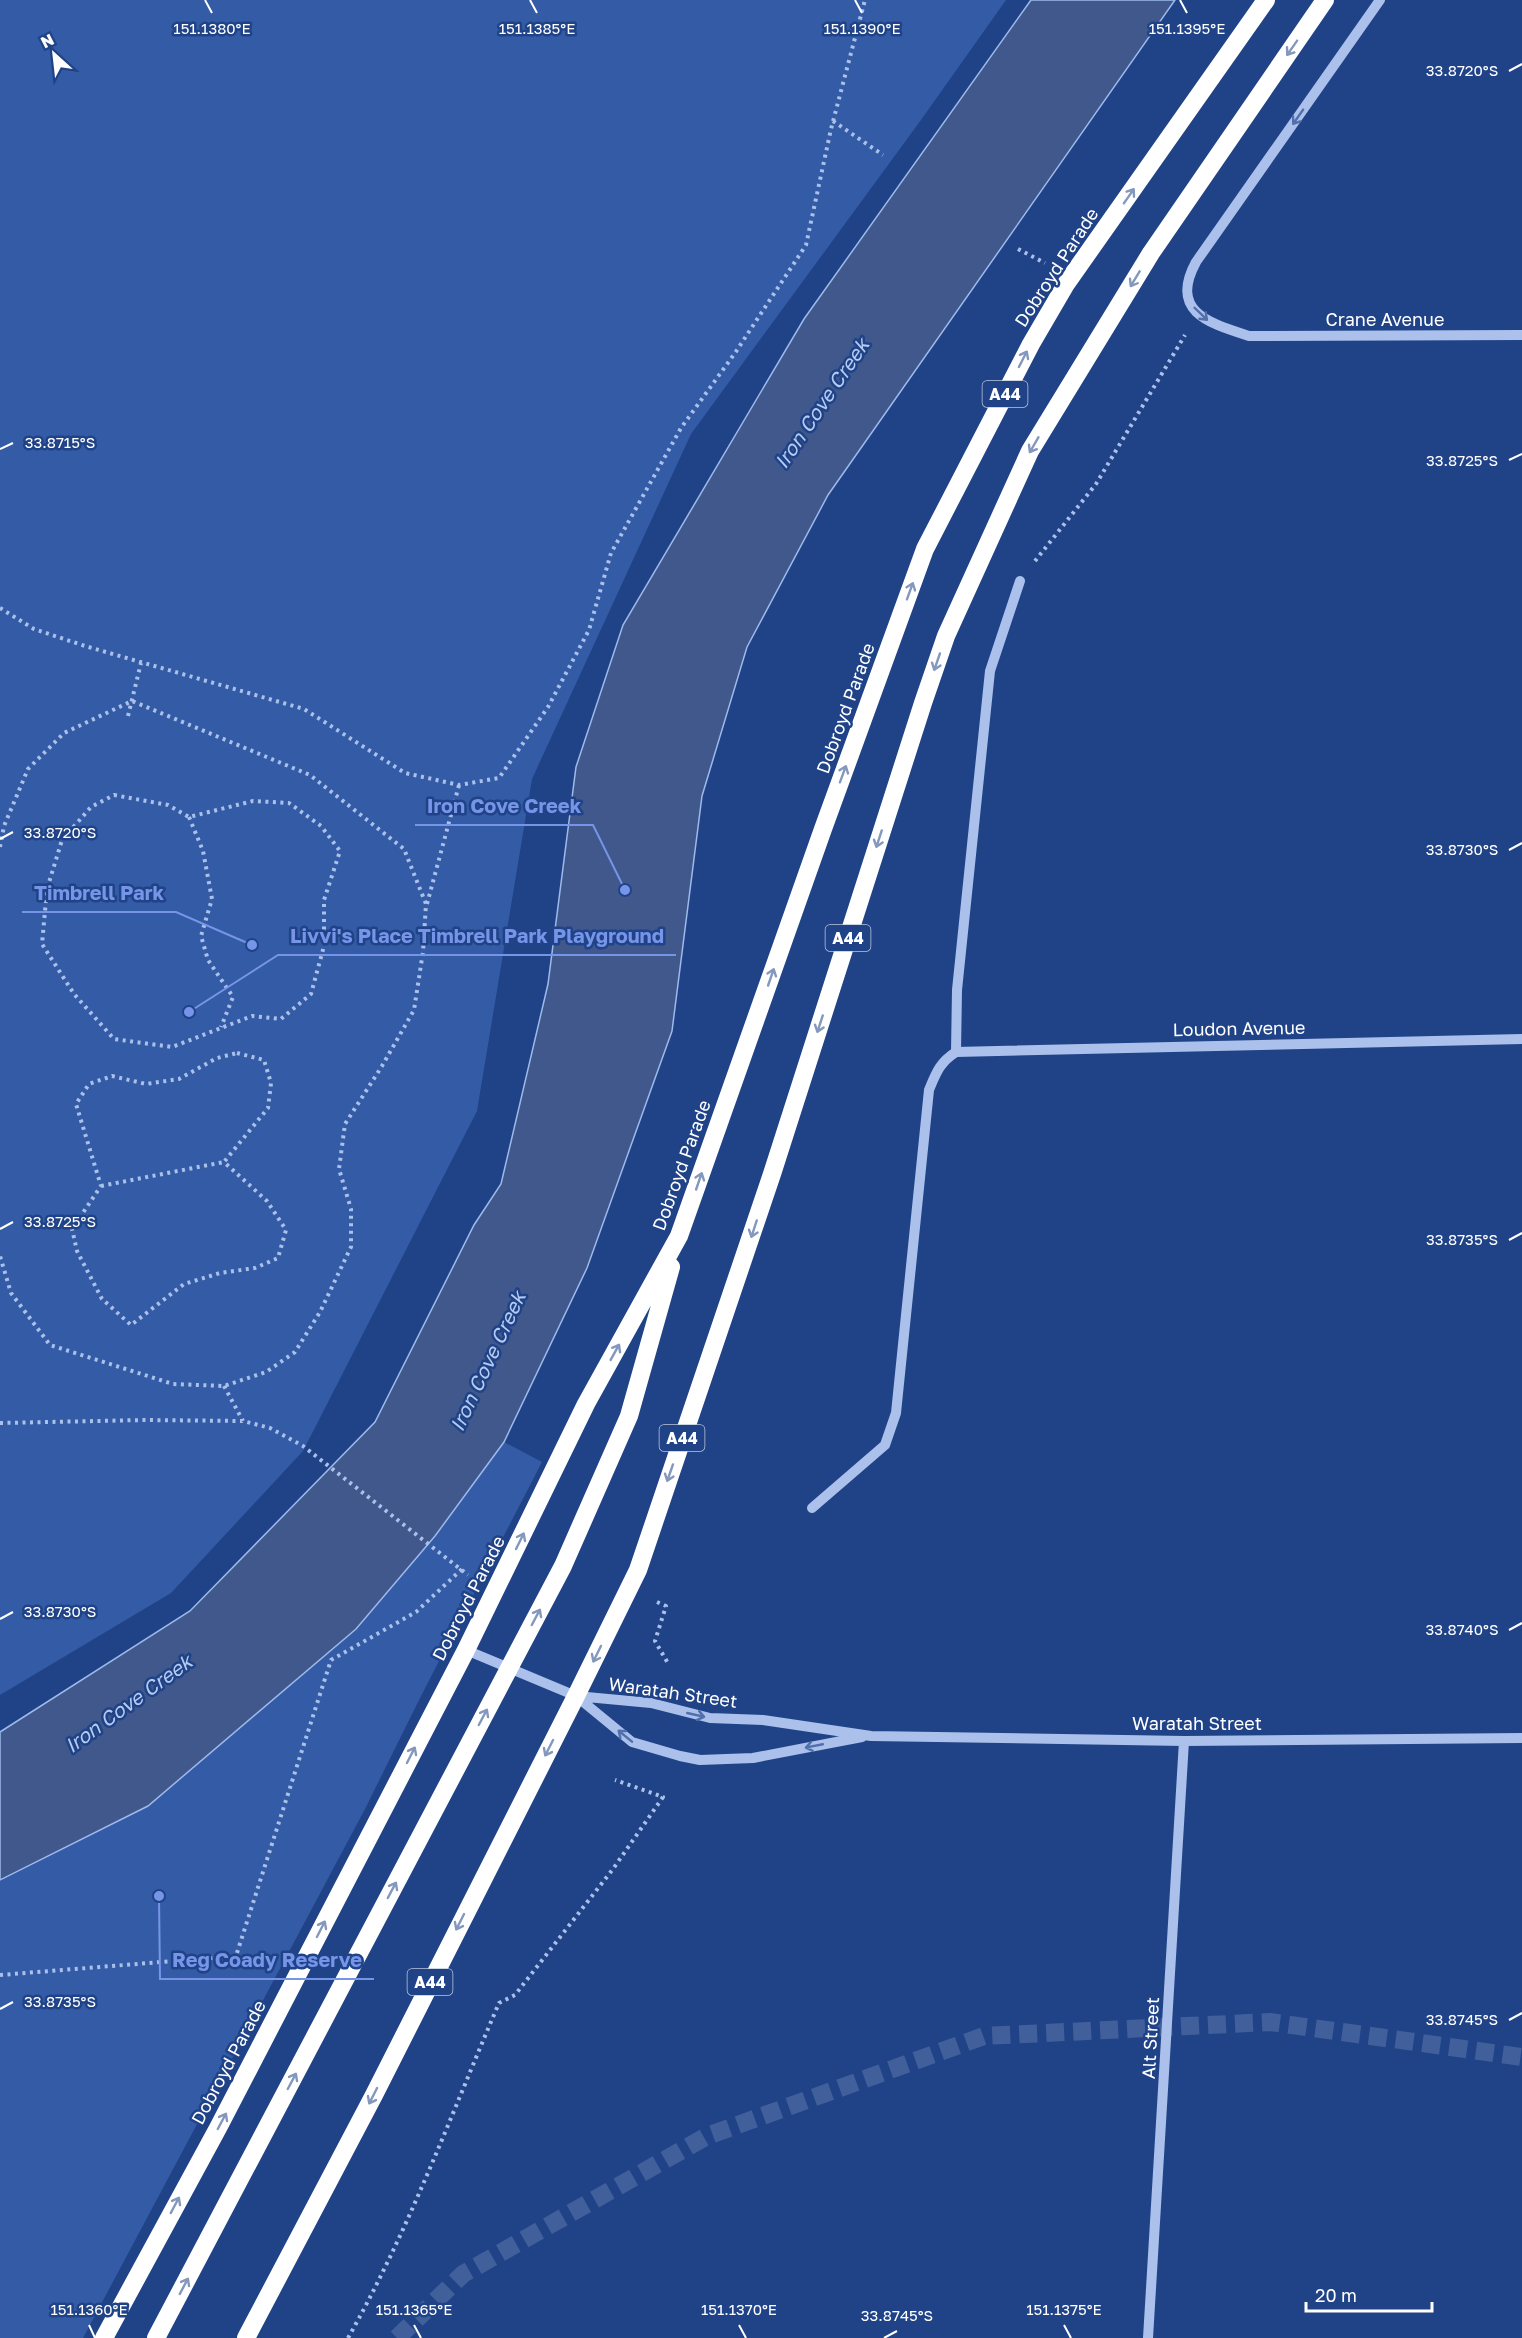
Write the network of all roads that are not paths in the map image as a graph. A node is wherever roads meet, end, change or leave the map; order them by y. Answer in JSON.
{"nodes":[{"id":1,"x":1266,"y":0,"type":"edge"},
{"id":2,"x":1325,"y":0,"type":"edge"},
{"id":3,"x":1380,"y":0,"type":"edge"},
{"id":4,"x":1522,"y":335,"type":"edge"},
{"id":5,"x":1020,"y":581,"type":"road end"},
{"id":6,"x":1522,"y":1039,"type":"edge"},
{"id":7,"x":956,"y":1052,"type":"junction"},
{"id":8,"x":679,"y":1236,"type":"junction"},
{"id":9,"x":812,"y":1508,"type":"dead end"},
{"id":10,"x":466,"y":1650,"type":"junction"},
{"id":11,"x":509,"y":1668,"type":"junction"},
{"id":12,"x":576,"y":1696,"type":"junction"},
{"id":13,"x":871,"y":1736,"type":"junction"},
{"id":14,"x":1522,"y":1738,"type":"edge"},
{"id":15,"x":1184,"y":1741,"type":"junction"},
{"id":16,"x":282,"y":2267,"type":"junction"},
{"id":17,"x":104,"y":2338,"type":"edge"},
{"id":18,"x":156,"y":2338,"type":"edge"},
{"id":19,"x":246,"y":2338,"type":"edge"},
{"id":20,"x":258,"y":2338,"type":"edge"},
{"id":21,"x":1148,"y":2338,"type":"edge"}],
"edges":[{"from":8,"to":1,"type":"highway","name":"Dobroyd Parade","number":"A44","one_way":true},
{"from":2,"to":12,"type":"highway","number":"A44","one_way":true},
{"from":3,"to":4,"type":"street","name":"Crane Avenue","one_way":true},
{"from":5,"to":7,"type":"street"},
{"from":6,"to":7,"type":"street","name":"Loudon Avenue"},
{"from":7,"to":9,"type":"street"},
{"from":10,"to":8,"type":"highway","name":"Dobroyd Parade","number":"A44","one_way":true},
{"from":11,"to":8,"type":"highway","one_way":true},
{"from":10,"to":11,"type":"street","name":"Waratah Street"},
{"from":17,"to":10,"type":"highway","name":"Dobroyd Parade","number":"A44","one_way":true},
{"from":11,"to":12,"type":"street","name":"Waratah Street"},
{"from":18,"to":11,"type":"highway","one_way":true},
{"from":12,"to":13,"type":"street","name":"Waratah Street","one_way":true},
{"from":13,"to":12,"type":"street","name":"Waratah Street","one_way":true},
{"from":12,"to":16,"type":"highway","number":"A44","one_way":true},
{"from":13,"to":15,"type":"street","name":"Waratah Street"},
{"from":14,"to":15,"type":"street","name":"Waratah Street"},
{"from":15,"to":21,"type":"street","name":"Alt Street"},
{"from":16,"to":19,"type":"highway","number":"A44"},
{"from":16,"to":20,"type":"highway"}]}
